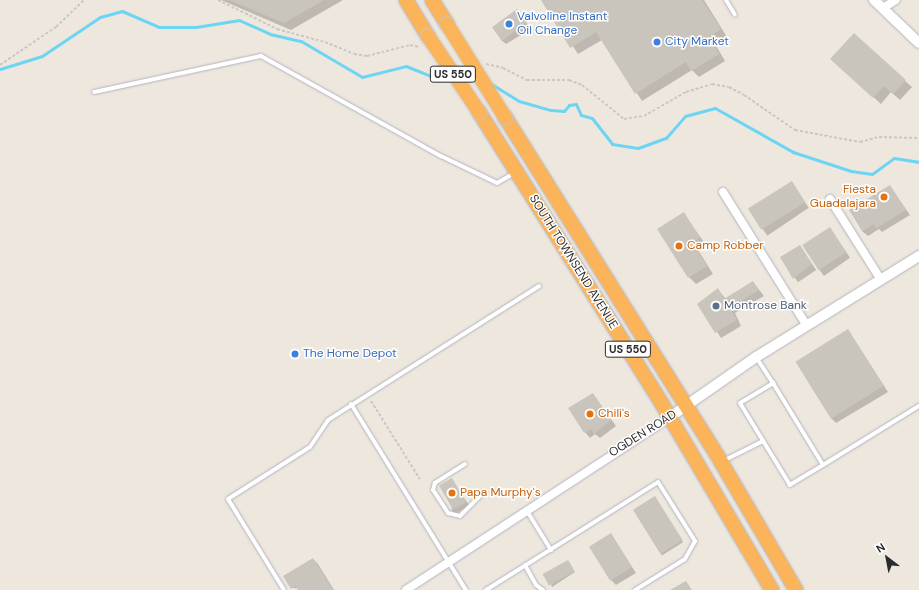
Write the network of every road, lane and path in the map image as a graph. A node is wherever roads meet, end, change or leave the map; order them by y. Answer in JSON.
{"nodes":[{"id":1,"x":84,"y":0,"type":"edge"},
{"id":2,"x":218,"y":0,"type":"edge"},
{"id":3,"x":406,"y":0,"type":"edge"},
{"id":4,"x":432,"y":0,"type":"edge"},
{"id":5,"x":726,"y":0,"type":"edge"},
{"id":6,"x":874,"y":0,"type":"edge"},
{"id":7,"x":896,"y":0,"type":"edge"},
{"id":8,"x":883,"y":8,"type":"junction"},
{"id":9,"x":735,"y":14,"type":"dead end"},
{"id":10,"x":428,"y":42,"type":"junction"},
{"id":11,"x":919,"y":43,"type":"edge"},
{"id":12,"x":481,"y":63,"type":"dead end"},
{"id":13,"x":0,"y":65,"type":"edge"},
{"id":14,"x":94,"y":92,"type":"dead end"},
{"id":15,"x":919,"y":138,"type":"edge"},
{"id":16,"x":516,"y":172,"type":"junction"},
{"id":17,"x":723,"y":192,"type":"dead end"},
{"id":18,"x":830,"y":199,"type":"dead end"},
{"id":19,"x":919,"y":256,"type":"edge"},
{"id":20,"x":919,"y":260,"type":"edge"},
{"id":21,"x":881,"y":280,"type":"junction"},
{"id":22,"x":539,"y":286,"type":"dead end"},
{"id":23,"x":807,"y":326,"type":"junction"},
{"id":24,"x":756,"y":357,"type":"junction"},
{"id":25,"x":773,"y":383,"type":"junction"},
{"id":26,"x":367,"y":395,"type":"junction"},
{"id":27,"x":351,"y":404,"type":"junction"},
{"id":28,"x":919,"y":406,"type":"edge"},
{"id":29,"x":686,"y":407,"type":"junction"},
{"id":30,"x":670,"y":417,"type":"junction"},
{"id":31,"x":763,"y":441,"type":"junction"},
{"id":32,"x":721,"y":462,"type":"junction"},
{"id":33,"x":465,"y":464,"type":"dead end"},
{"id":34,"x":823,"y":465,"type":"junction"},
{"id":35,"x":420,"y":479,"type":"dead end"},
{"id":36,"x":483,"y":493,"type":"dead end"},
{"id":37,"x":526,"y":510,"type":"junction"},
{"id":38,"x":551,"y":550,"type":"junction"},
{"id":39,"x":449,"y":562,"type":"junction"},
{"id":40,"x":525,"y":565,"type":"junction"},
{"id":41,"x":284,"y":590,"type":"edge"},
{"id":42,"x":406,"y":590,"type":"edge"},
{"id":43,"x":466,"y":590,"type":"edge"},
{"id":44,"x":486,"y":590,"type":"edge"},
{"id":45,"x":544,"y":590,"type":"edge"},
{"id":46,"x":635,"y":590,"type":"edge"},
{"id":47,"x":772,"y":590,"type":"edge"},
{"id":48,"x":796,"y":590,"type":"edge"}],
"edges":[{"from":1,"to":13,"type":"path"},
{"from":2,"to":10,"type":"path"},
{"from":3,"to":10,"type":"highway","name":"SOUTH TOWNSEND AVENUE","number":"US 550"},
{"from":4,"to":29,"type":"highway","name":"SOUTH TOWNSEND AVENUE","number":"US 550","bridge":true},
{"from":5,"to":9,"type":"lane"},
{"from":6,"to":8,"type":"street"},
{"from":7,"to":8,"type":"street"},
{"from":8,"to":11,"type":"street"},
{"from":10,"to":16,"type":"highway","name":"SOUTH TOWNSEND AVENUE","number":"US 550","bridge":true},
{"from":12,"to":15,"type":"path"},
{"from":14,"to":16,"type":"lane"},
{"from":16,"to":30,"type":"highway","name":"SOUTH TOWNSEND AVENUE","number":"US 550"},
{"from":17,"to":23,"type":"street"},
{"from":18,"to":21,"type":"street"},
{"from":19,"to":21,"type":"street","name":"OGDEN ROAD"},
{"from":20,"to":21,"type":"street","name":"OGDEN ROAD"},
{"from":21,"to":23,"type":"street","name":"OGDEN ROAD"},
{"from":22,"to":26,"type":"lane"},
{"from":23,"to":24,"type":"street","name":"OGDEN ROAD"},
{"from":24,"to":25,"type":"lane"},
{"from":24,"to":29,"type":"street","name":"OGDEN ROAD"},
{"from":25,"to":31,"type":"lane"},
{"from":25,"to":34,"type":"lane"},
{"from":26,"to":27,"type":"lane"},
{"from":26,"to":35,"type":"path"},
{"from":27,"to":39,"type":"lane"},
{"from":27,"to":41,"type":"lane"},
{"from":28,"to":34,"type":"lane"},
{"from":29,"to":30,"type":"street","name":"OGDEN ROAD"},
{"from":29,"to":32,"type":"highway","name":"SOUTH TOWNSEND AVENUE","number":"US 550"},
{"from":30,"to":37,"type":"street","name":"OGDEN ROAD"},
{"from":30,"to":47,"type":"highway","name":"SOUTH TOWNSEND AVENUE","number":"US 550"},
{"from":31,"to":32,"type":"lane"},
{"from":31,"to":34,"type":"lane"},
{"from":32,"to":48,"type":"highway","name":"SOUTH TOWNSEND AVENUE","number":"US 550"},
{"from":33,"to":36,"type":"lane"},
{"from":37,"to":38,"type":"lane"},
{"from":37,"to":39,"type":"street","name":"OGDEN ROAD"},
{"from":38,"to":40,"type":"lane"},
{"from":38,"to":46,"type":"lane"},
{"from":39,"to":42,"type":"street","name":"OGDEN ROAD"},
{"from":39,"to":43,"type":"lane"},
{"from":40,"to":44,"type":"lane"},
{"from":40,"to":45,"type":"lane"}]}
